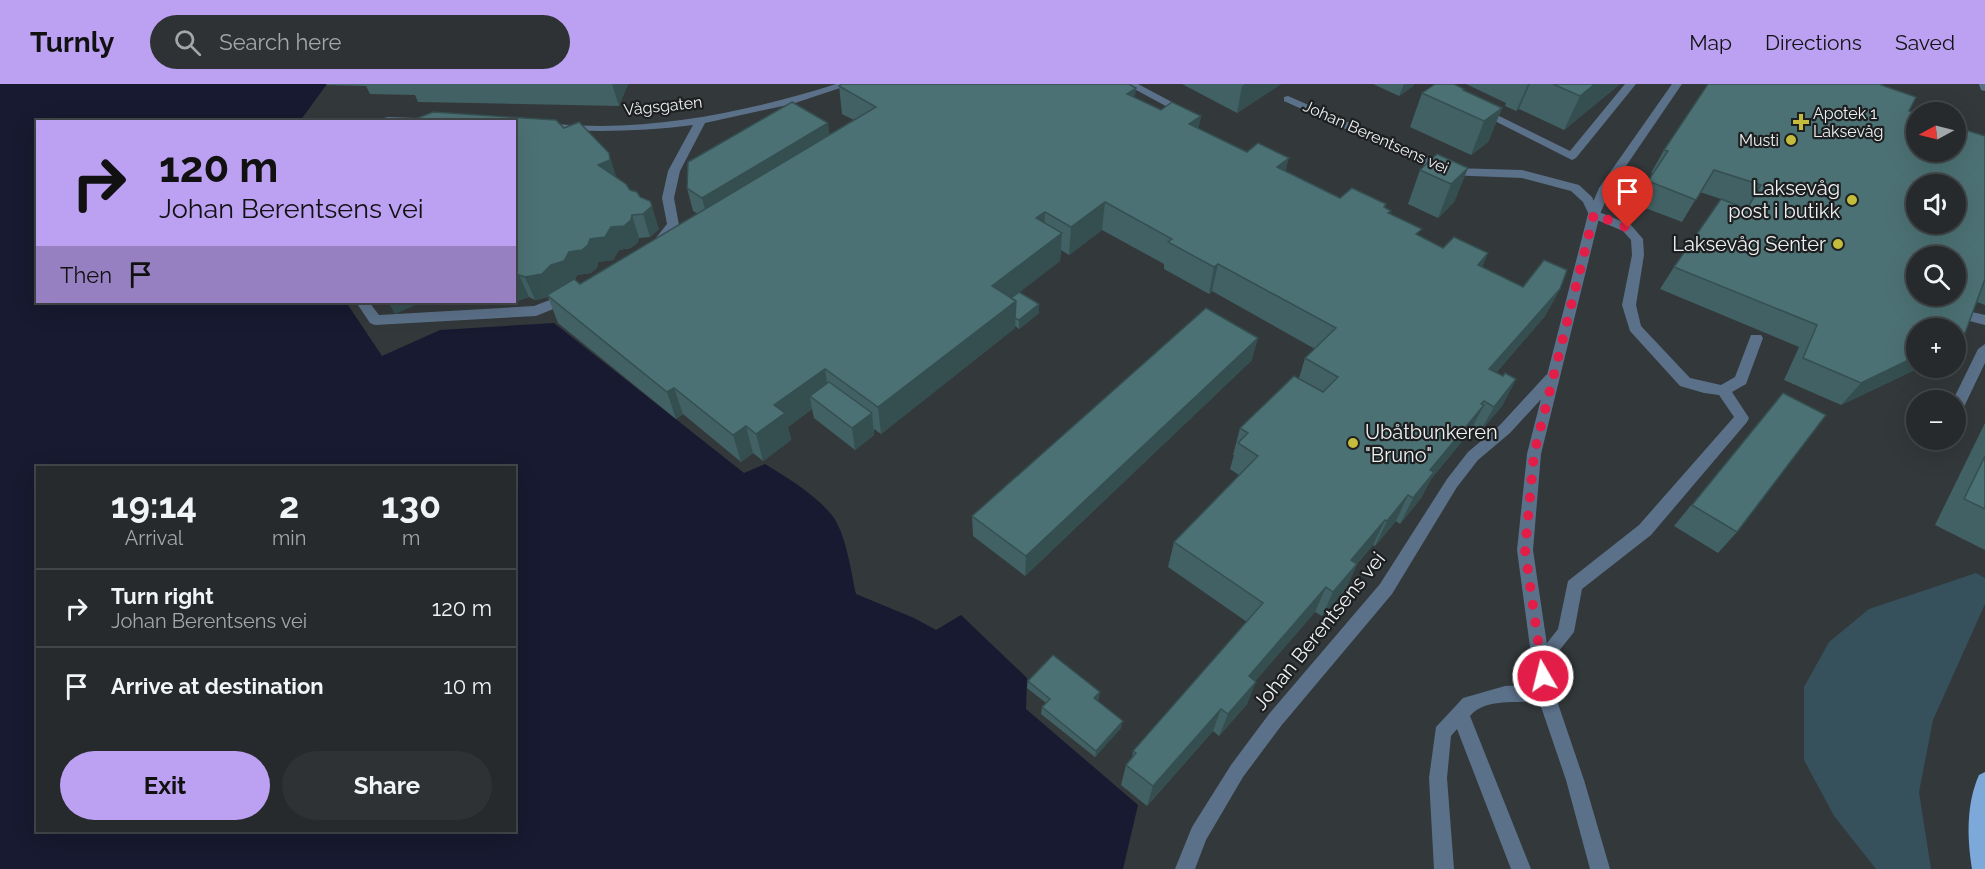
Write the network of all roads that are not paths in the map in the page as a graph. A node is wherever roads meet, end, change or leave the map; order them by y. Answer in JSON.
{"nodes":[{"id":1,"x":846,"y":84,"type":"edge"},
{"id":2,"x":1130,"y":84,"type":"edge"},
{"id":3,"x":1631,"y":84,"type":"edge"},
{"id":4,"x":1677,"y":84,"type":"edge"},
{"id":5,"x":1288,"y":99,"type":"dead end"},
{"id":6,"x":1468,"y":105,"type":"edge"},
{"id":7,"x":1179,"y":109,"type":"edge"},
{"id":8,"x":701,"y":120,"type":"junction"},
{"id":9,"x":516,"y":124,"type":"edge"},
{"id":10,"x":1594,"y":214,"type":"junction"},
{"id":11,"x":648,"y":252,"type":"edge"},
{"id":12,"x":578,"y":293,"type":"edge"},
{"id":13,"x":364,"y":303,"type":"edge"},
{"id":14,"x":1959,"y":314,"type":"edge"},
{"id":15,"x":1985,"y":320,"type":"edge"},
{"id":16,"x":1756,"y":338,"type":"dead end"},
{"id":17,"x":1985,"y":349,"type":"edge"},
{"id":18,"x":1551,"y":379,"type":"junction"},
{"id":19,"x":1723,"y":390,"type":"junction"},
{"id":20,"x":1965,"y":390,"type":"edge"},
{"id":21,"x":1540,"y":661,"type":"junction"},
{"id":22,"x":1545,"y":692,"type":"junction"},
{"id":23,"x":1460,"y":713,"type":"junction"},
{"id":24,"x":1985,"y":781,"type":"edge"},
{"id":25,"x":1185,"y":869,"type":"edge"},
{"id":26,"x":1444,"y":869,"type":"edge"},
{"id":27,"x":1521,"y":869,"type":"edge"},
{"id":28,"x":1600,"y":869,"type":"edge"},
{"id":29,"x":1982,"y":869,"type":"edge"}],
"edges":[{"from":1,"to":8,"type":"street","name":"Vågsgaten"},
{"from":2,"to":7,"type":"street"},
{"from":3,"to":6,"type":"street"},
{"from":4,"to":10,"type":"street","name":"Johan Berentsens vei"},
{"from":5,"to":10,"type":"street","name":"Johan Berentsens vei"},
{"from":8,"to":9,"type":"street","name":"Vågsgaten"},
{"from":8,"to":11,"type":"street"},
{"from":10,"to":18,"type":"street","name":"Johan Berentsens vei"},
{"from":10,"to":19,"type":"street"},
{"from":12,"to":13,"type":"street"},
{"from":14,"to":15,"type":"street"},
{"from":16,"to":19,"type":"street"},
{"from":17,"to":20,"type":"street"},
{"from":18,"to":21,"type":"street","name":"Johan Berentsens vei"},
{"from":18,"to":25,"type":"street","name":"Johan Berentsens vei"},
{"from":19,"to":21,"type":"street"},
{"from":21,"to":22,"type":"street","name":"Johan Berentsens vei"},
{"from":22,"to":23,"type":"street"},
{"from":22,"to":28,"type":"street","name":"Johan Berentsens vei"},
{"from":23,"to":26,"type":"street"},
{"from":23,"to":27,"type":"street"},
{"from":24,"to":29,"type":"main road"}]}
